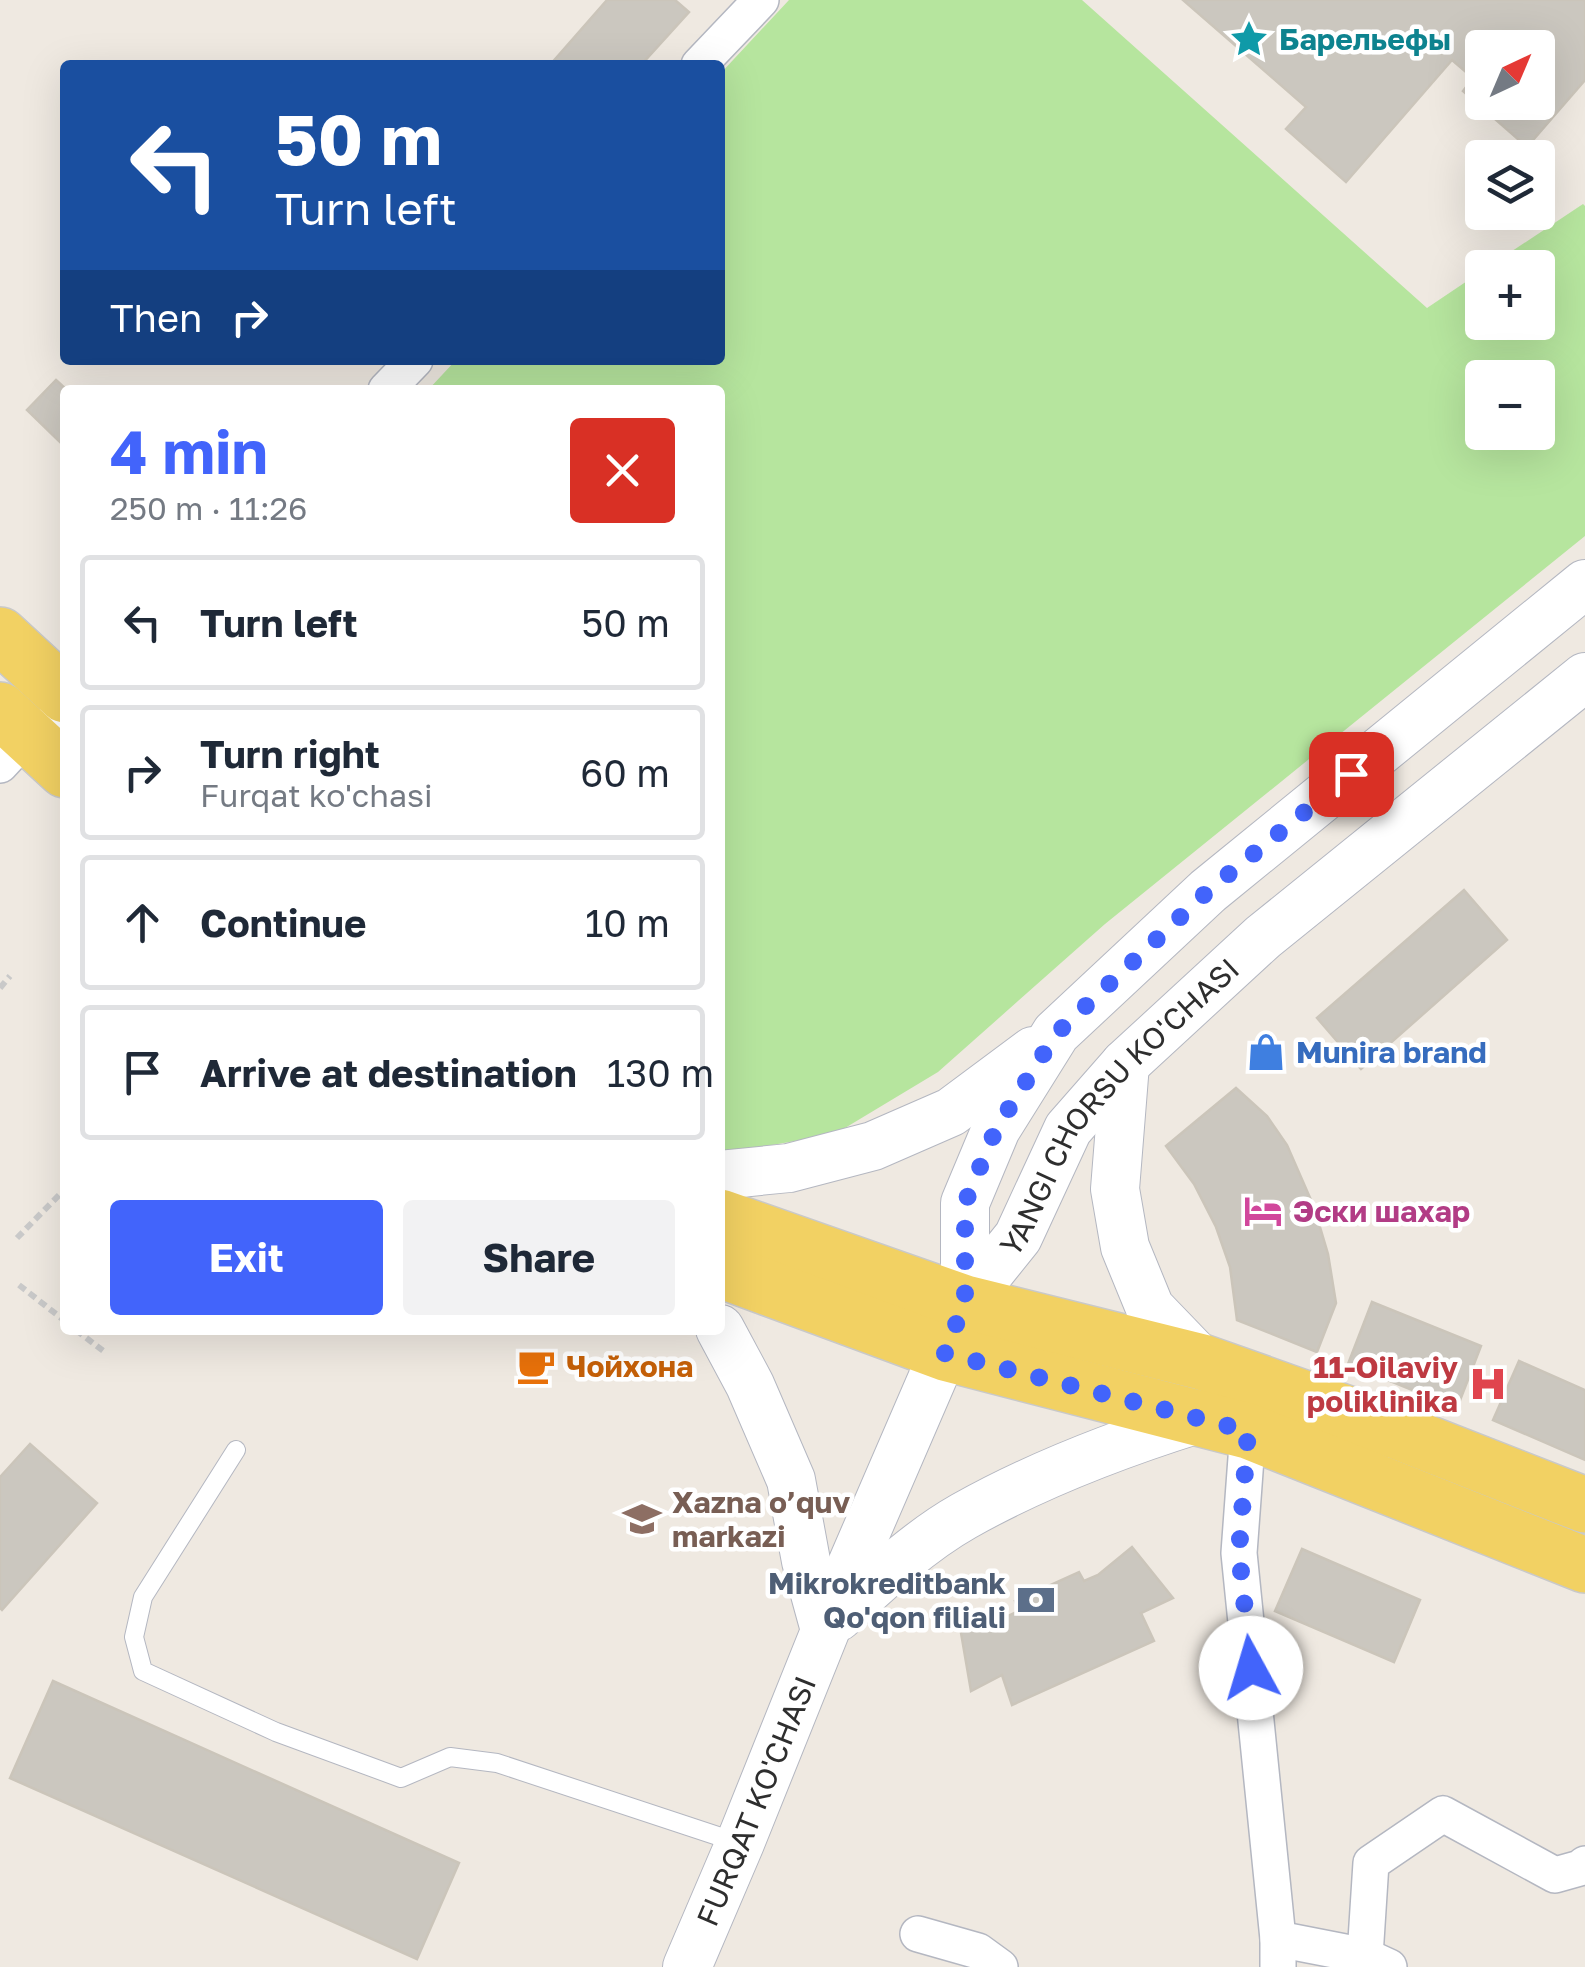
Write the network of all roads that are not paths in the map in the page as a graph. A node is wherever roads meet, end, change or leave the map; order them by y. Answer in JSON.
{"nodes":[{"id":1,"x":761,"y":0,"type":"edge"},
{"id":2,"x":704,"y":60,"type":"edge"},
{"id":3,"x":410,"y":365,"type":"edge"},
{"id":4,"x":391,"y":385,"type":"edge"},
{"id":5,"x":1585,"y":584,"type":"edge"},
{"id":6,"x":0,"y":635,"type":"edge"},
{"id":7,"x":1585,"y":677,"type":"edge"},
{"id":8,"x":60,"y":690,"type":"edge"},
{"id":9,"x":1056,"y":1034,"type":"junction"},
{"id":10,"x":1124,"y":1064,"type":"junction"},
{"id":11,"x":725,"y":1174,"type":"edge"},
{"id":12,"x":725,"y":1219,"type":"edge"},
{"id":13,"x":725,"y":1272,"type":"edge"},
{"id":14,"x":965,"y":1303,"type":"junction"},
{"id":15,"x":723,"y":1335,"type":"edge"},
{"id":16,"x":944,"y":1353,"type":"junction"},
{"id":17,"x":1202,"y":1362,"type":"junction"},
{"id":18,"x":1223,"y":1425,"type":"junction"},
{"id":19,"x":236,"y":1450,"type":"dead end"},
{"id":20,"x":1585,"y":1505,"type":"edge"},
{"id":21,"x":1585,"y":1565,"type":"edge"},
{"id":22,"x":825,"y":1630,"type":"junction"},
{"id":23,"x":740,"y":1843,"type":"junction"},
{"id":24,"x":1585,"y":1864,"type":"edge"},
{"id":25,"x":918,"y":1934,"type":"dead end"},
{"id":26,"x":1278,"y":1953,"type":"edge"},
{"id":27,"x":1377,"y":1962,"type":"edge"},
{"id":28,"x":687,"y":1967,"type":"edge"},
{"id":29,"x":1000,"y":1967,"type":"edge"}],
"edges":[{"from":1,"to":2,"type":"street"},
{"from":3,"to":4,"type":"street"},
{"from":5,"to":9,"type":"main road","name":"YANGI CHORSU KO'CHASI"},
{"from":6,"to":8,"type":"main road"},
{"from":7,"to":10,"type":"main road","name":"YANGI CHORSU KO'CHASI"},
{"from":9,"to":11,"type":"main road"},
{"from":9,"to":14,"type":"main road","name":"YANGI CHORSU KO'CHASI"},
{"from":10,"to":14,"type":"main road","name":"YANGI CHORSU KO'CHASI"},
{"from":10,"to":17,"type":"main road"},
{"from":12,"to":14,"type":"main road"},
{"from":13,"to":16,"type":"main road"},
{"from":14,"to":16,"type":"main road","name":"FURQAT KO'CHASI"},
{"from":14,"to":17,"type":"main road"},
{"from":15,"to":22,"type":"main road"},
{"from":16,"to":18,"type":"main road"},
{"from":16,"to":22,"type":"main road","name":"FURQAT KO'CHASI"},
{"from":17,"to":20,"type":"main road"},
{"from":18,"to":21,"type":"main road"},
{"from":18,"to":22,"type":"main road"},
{"from":18,"to":26,"type":"street"},
{"from":19,"to":23,"type":"lane"},
{"from":22,"to":23,"type":"main road","name":"FURQAT KO'CHASI"},
{"from":23,"to":28,"type":"main road","name":"FURQAT KO'CHASI"},
{"from":24,"to":27,"type":"street"},
{"from":25,"to":29,"type":"street"},
{"from":26,"to":27,"type":"street"}]}
